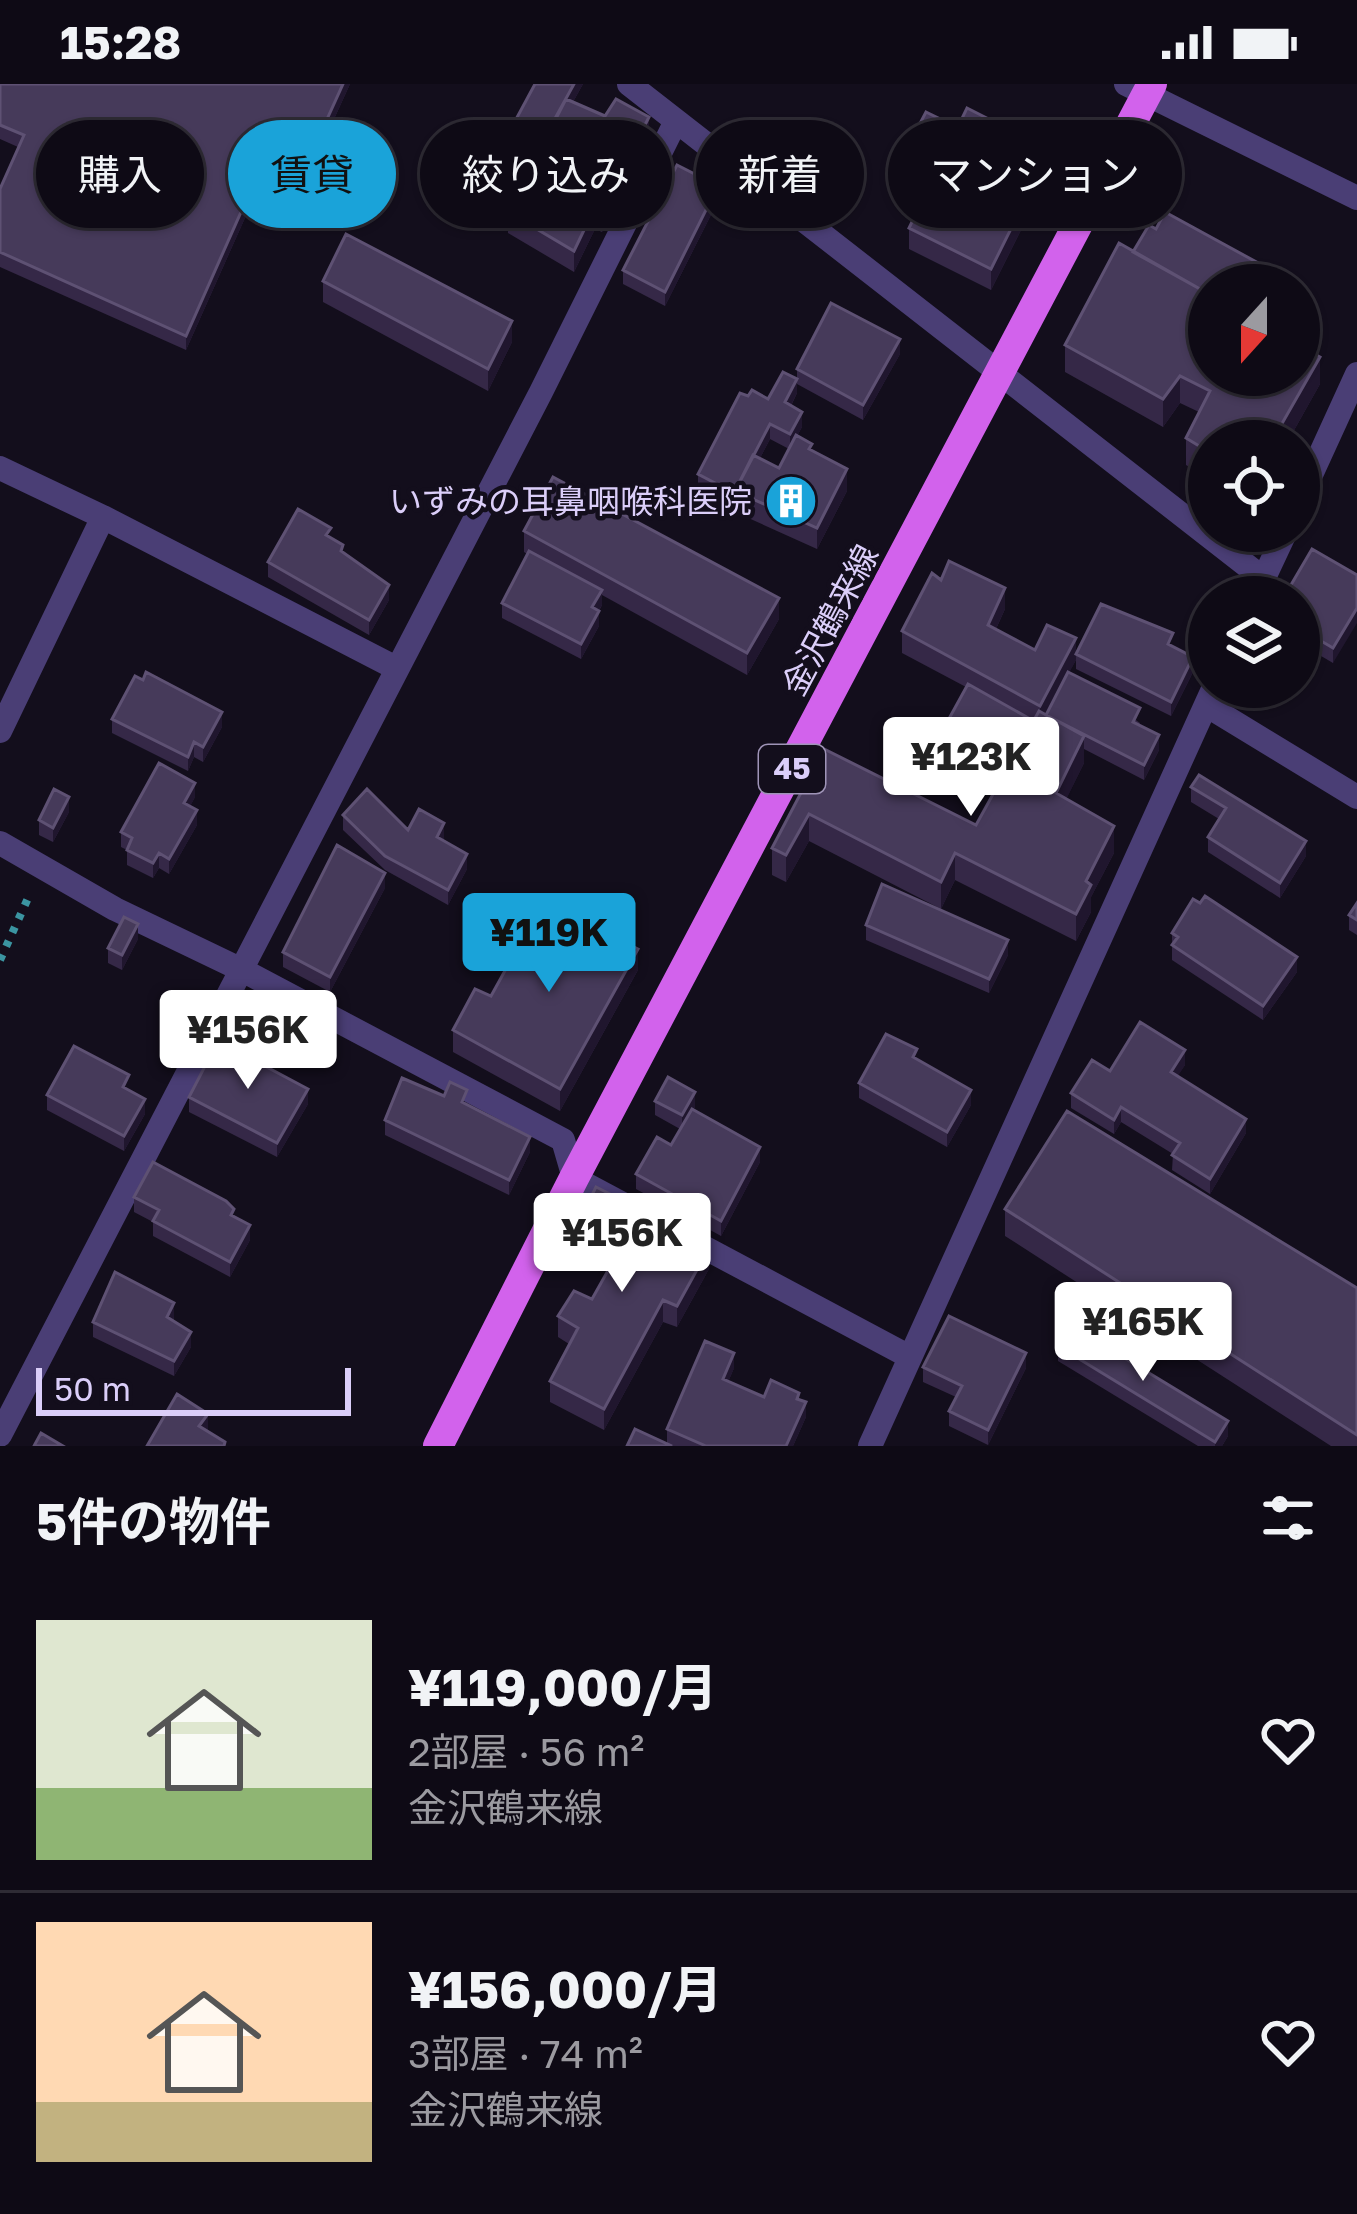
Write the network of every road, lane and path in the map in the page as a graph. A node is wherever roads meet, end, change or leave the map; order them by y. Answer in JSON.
{"nodes":[{"id":1,"x":629,"y":84,"type":"edge"},
{"id":2,"x":1142,"y":87,"type":"edge"},
{"id":3,"x":676,"y":121,"type":"junction"},
{"id":4,"x":1357,"y":198,"type":"edge"},
{"id":5,"x":1357,"y":374,"type":"edge"},
{"id":6,"x":1000,"y":378,"type":"junction"},
{"id":7,"x":1320,"y":455,"type":"edge"},
{"id":8,"x":0,"y":468,"type":"edge"},
{"id":9,"x":103,"y":517,"type":"junction"},
{"id":10,"x":1245,"y":576,"type":"edge"},
{"id":11,"x":396,"y":668,"type":"junction"},
{"id":12,"x":1205,"y":708,"type":"edge"},
{"id":13,"x":1227,"y":708,"type":"edge"},
{"id":14,"x":0,"y":731,"type":"edge"},
{"id":15,"x":1357,"y":797,"type":"edge"},
{"id":16,"x":0,"y":843,"type":"edge"},
{"id":17,"x":42,"y":868,"type":"junction"},
{"id":18,"x":0,"y":961,"type":"edge"},
{"id":19,"x":242,"y":970,"type":"junction"},
{"id":20,"x":574,"y":1178,"type":"junction"},
{"id":21,"x":908,"y":1356,"type":"junction"},
{"id":22,"x":0,"y":1435,"type":"edge"},
{"id":23,"x":438,"y":1446,"type":"edge"},
{"id":24,"x":870,"y":1446,"type":"edge"}],
"edges":[{"from":1,"to":3,"type":"street"},
{"from":2,"to":4,"type":"street"},
{"from":2,"to":6,"type":"main road","name":"金沢鶴来線","number":"45"},
{"from":3,"to":6,"type":"street"},
{"from":3,"to":11,"type":"street"},
{"from":5,"to":7,"type":"street"},
{"from":6,"to":10,"type":"street"},
{"from":6,"to":20,"type":"main road","name":"金沢鶴来線","number":"45"},
{"from":8,"to":9,"type":"street"},
{"from":9,"to":11,"type":"street"},
{"from":9,"to":14,"type":"street"},
{"from":11,"to":19,"type":"street"},
{"from":12,"to":21,"type":"street"},
{"from":13,"to":15,"type":"street"},
{"from":16,"to":17,"type":"street"},
{"from":17,"to":18,"type":"path"},
{"from":17,"to":19,"type":"street"},
{"from":19,"to":20,"type":"street"},
{"from":19,"to":22,"type":"street"},
{"from":20,"to":21,"type":"street"},
{"from":20,"to":23,"type":"main road","name":"金沢鶴来線","number":"45"},
{"from":21,"to":24,"type":"street"}]}
